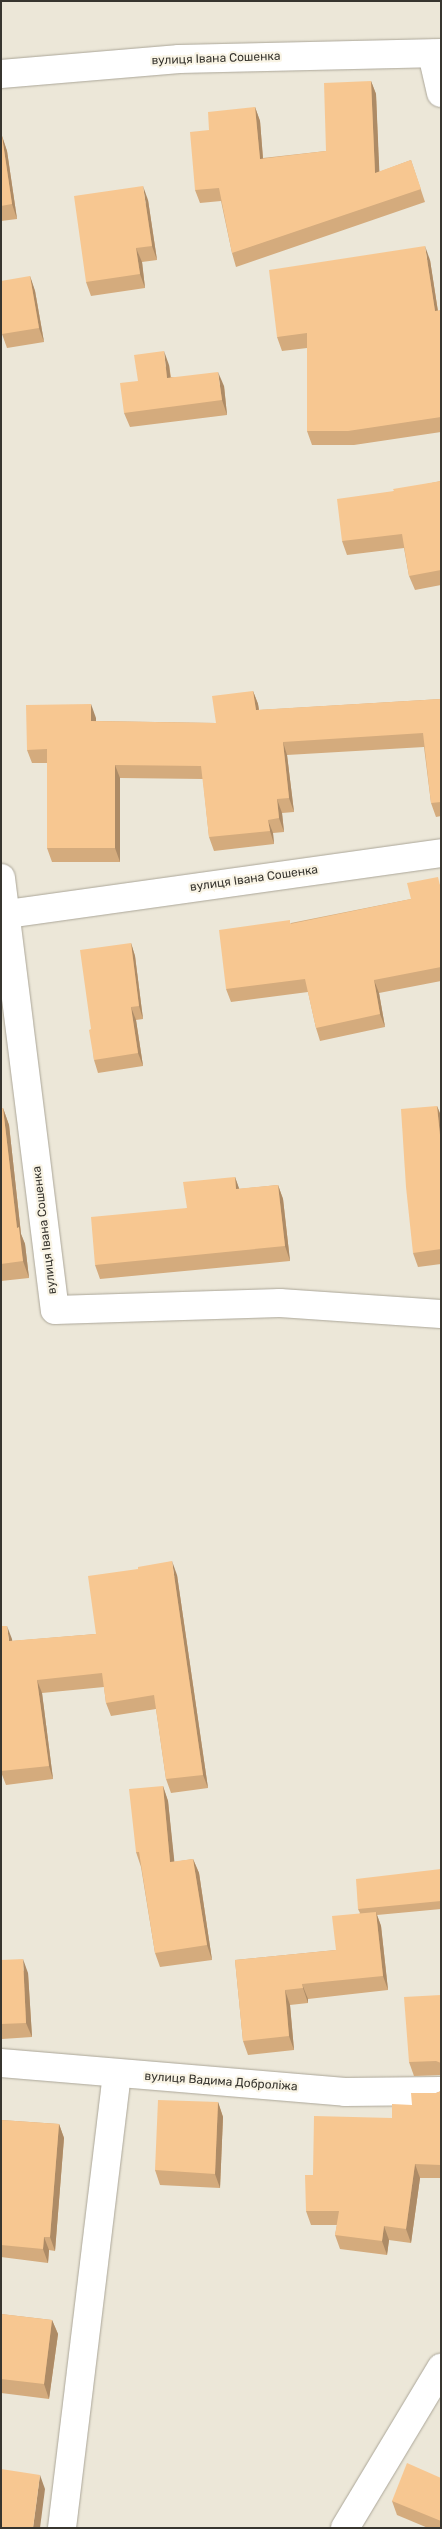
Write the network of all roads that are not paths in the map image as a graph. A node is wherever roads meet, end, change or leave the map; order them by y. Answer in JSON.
{"nodes":[{"id":1,"x":436,"y":54,"type":"edge"},
{"id":2,"x":1,"y":74,"type":"edge"},
{"id":3,"x":441,"y":93,"type":"edge"},
{"id":4,"x":441,"y":853,"type":"edge"},
{"id":5,"x":1,"y":878,"type":"edge"},
{"id":6,"x":4,"y":915,"type":"edge"},
{"id":7,"x":441,"y":1314,"type":"edge"},
{"id":8,"x":1,"y":2063,"type":"edge"},
{"id":9,"x":116,"y":2074,"type":"junction"},
{"id":10,"x":441,"y":2091,"type":"edge"},
{"id":11,"x":441,"y":2368,"type":"edge"},
{"id":12,"x":62,"y":2528,"type":"edge"},
{"id":13,"x":345,"y":2528,"type":"edge"}],
"edges":[{"from":1,"to":2,"type":"street","name":"вулиця Івана Сошенка"},
{"from":1,"to":3,"type":"street","name":"вулиця Івана Сошенка"},
{"from":4,"to":6,"type":"street","name":"вулиця Івана Сошенка"},
{"from":5,"to":6,"type":"street","name":"вулиця Івана Сошенка"},
{"from":6,"to":7,"type":"street","name":"вулиця Івана Сошенка"},
{"from":8,"to":9,"type":"street","name":"вулиця Вадима Доброліжа"},
{"from":9,"to":10,"type":"street","name":"вулиця Вадима Доброліжа"},
{"from":9,"to":12,"type":"street"},
{"from":11,"to":13,"type":"street"}]}
